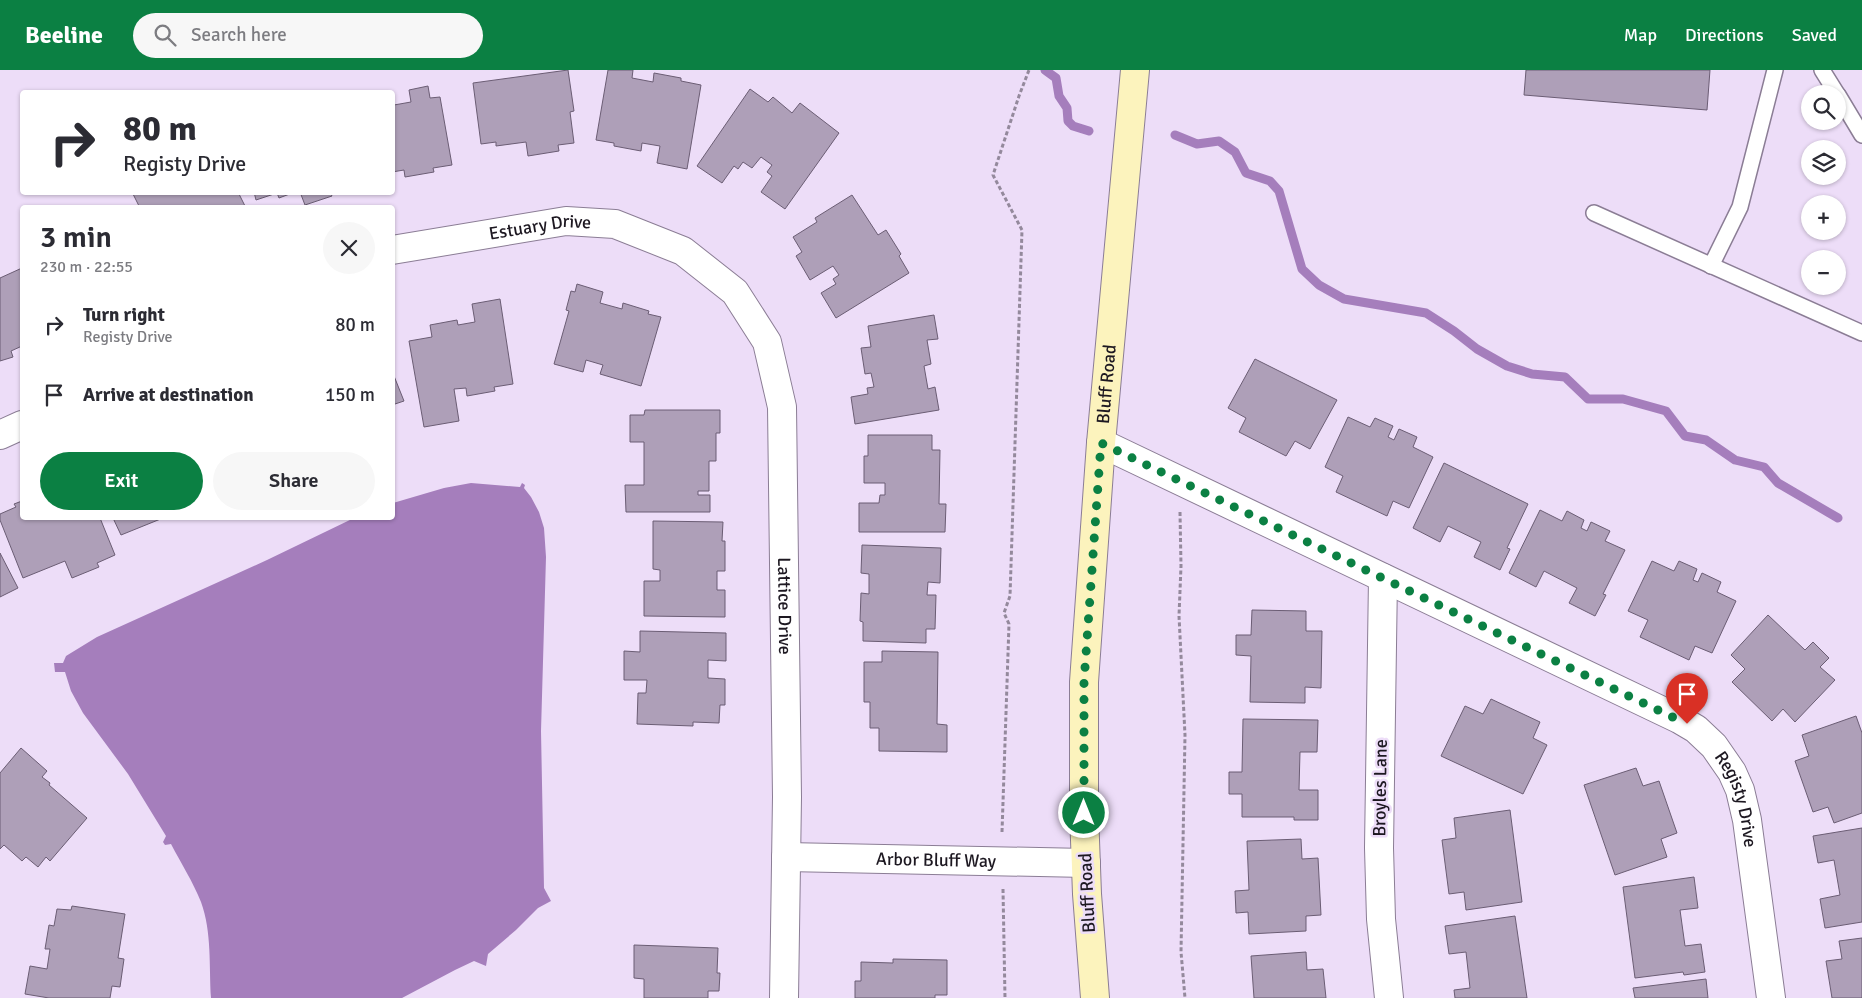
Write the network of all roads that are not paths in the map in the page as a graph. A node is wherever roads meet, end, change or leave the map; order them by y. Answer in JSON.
{"nodes":[{"id":1,"x":1135,"y":70,"type":"edge"},
{"id":2,"x":1775,"y":70,"type":"edge"},
{"id":3,"x":1822,"y":70,"type":"edge"},
{"id":4,"x":1831,"y":85,"type":"edge"},
{"id":5,"x":1846,"y":109,"type":"edge"},
{"id":6,"x":1862,"y":135,"type":"edge"},
{"id":7,"x":1594,"y":214,"type":"dead end"},
{"id":8,"x":395,"y":250,"type":"edge"},
{"id":9,"x":683,"y":251,"type":"joint"},
{"id":10,"x":1711,"y":266,"type":"junction"},
{"id":11,"x":1862,"y":333,"type":"edge"},
{"id":12,"x":20,"y":426,"type":"edge"},
{"id":13,"x":0,"y":435,"type":"edge"},
{"id":14,"x":1101,"y":443,"type":"junction"},
{"id":15,"x":1383,"y":578,"type":"junction"},
{"id":16,"x":786,"y":857,"type":"junction"},
{"id":17,"x":1086,"y":863,"type":"junction"},
{"id":18,"x":784,"y":998,"type":"edge"},
{"id":19,"x":1094,"y":998,"type":"edge"},
{"id":20,"x":1389,"y":998,"type":"edge"},
{"id":21,"x":1770,"y":998,"type":"edge"}],
"edges":[{"from":1,"to":14,"type":"main road","name":"Bluff Road"},
{"from":2,"to":10,"type":"lane"},
{"from":3,"to":4,"type":"lane"},
{"from":5,"to":6,"type":"lane"},
{"from":7,"to":10,"type":"lane"},
{"from":8,"to":9,"type":"street","name":"Estuary Drive"},
{"from":9,"to":16,"type":"street","name":"Lattice Drive"},
{"from":10,"to":11,"type":"lane"},
{"from":12,"to":13,"type":"street"},
{"from":14,"to":15,"type":"street","name":"Registy Drive"},
{"from":14,"to":17,"type":"main road","name":"Bluff Road"},
{"from":15,"to":20,"type":"street","name":"Broyles Lane"},
{"from":15,"to":21,"type":"street","name":"Registy Drive"},
{"from":16,"to":17,"type":"street","name":"Arbor Bluff Way"},
{"from":16,"to":18,"type":"street","name":"Lattice Drive"},
{"from":17,"to":19,"type":"main road","name":"Bluff Road"}]}
